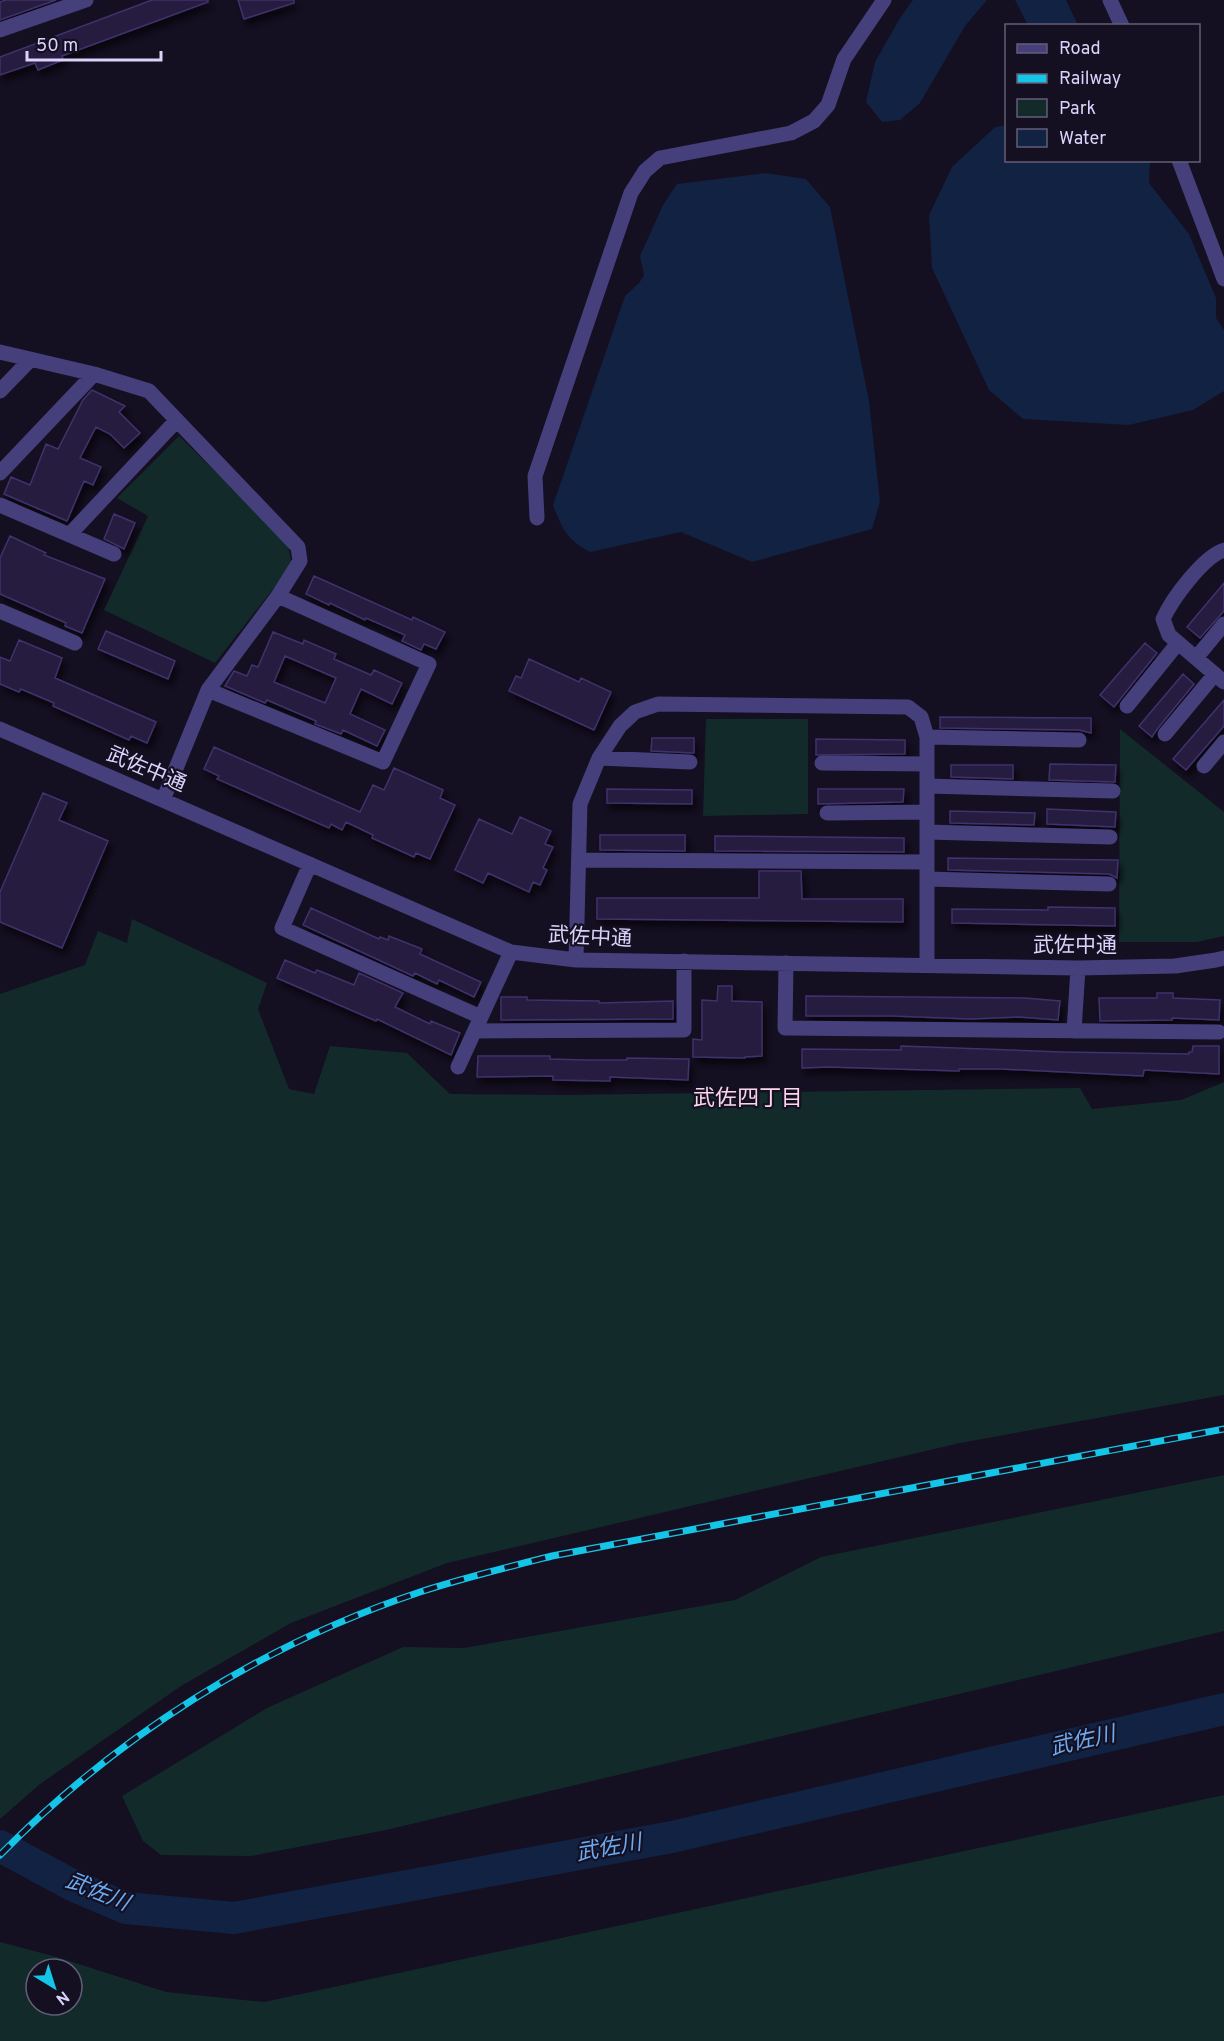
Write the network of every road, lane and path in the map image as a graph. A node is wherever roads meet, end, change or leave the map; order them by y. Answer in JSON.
{"nodes":[{"id":1,"x":86,"y":0,"type":"edge"},
{"id":2,"x":884,"y":0,"type":"edge"},
{"id":3,"x":1110,"y":0,"type":"edge"},
{"id":4,"x":1121,"y":24,"type":"edge"},
{"id":5,"x":0,"y":30,"type":"edge"},
{"id":6,"x":1180,"y":162,"type":"edge"},
{"id":7,"x":1224,"y":279,"type":"edge"},
{"id":8,"x":0,"y":352,"type":"edge"},
{"id":9,"x":30,"y":360,"type":"junction"},
{"id":10,"x":94,"y":374,"type":"junction"},
{"id":11,"x":0,"y":391,"type":"edge"},
{"id":12,"x":177,"y":420,"type":"junction"},
{"id":13,"x":0,"y":473,"type":"edge"},
{"id":14,"x":0,"y":505,"type":"edge"},
{"id":15,"x":537,"y":518,"type":"dead end"},
{"id":16,"x":70,"y":534,"type":"junction"},
{"id":17,"x":1224,"y":550,"type":"edge"},
{"id":18,"x":114,"y":554,"type":"dead end"},
{"id":19,"x":278,"y":596,"type":"junction"},
{"id":20,"x":0,"y":611,"type":"edge"},
{"id":21,"x":1224,"y":624,"type":"edge"},
{"id":22,"x":75,"y":643,"type":"dead end"},
{"id":23,"x":1178,"y":643,"type":"junction"},
{"id":24,"x":1196,"y":658,"type":"junction"},
{"id":25,"x":1220,"y":678,"type":"edge"},
{"id":26,"x":208,"y":690,"type":"junction"},
{"id":27,"x":1127,"y":706,"type":"dead end"},
{"id":28,"x":0,"y":729,"type":"edge"},
{"id":29,"x":1165,"y":734,"type":"dead end"},
{"id":30,"x":927,"y":737,"type":"junction"},
{"id":31,"x":1079,"y":740,"type":"dead end"},
{"id":32,"x":1224,"y":742,"type":"edge"},
{"id":33,"x":599,"y":758,"type":"junction"},
{"id":34,"x":690,"y":762,"type":"dead end"},
{"id":35,"x":822,"y":763,"type":"dead end"},
{"id":36,"x":927,"y":764,"type":"junction"},
{"id":37,"x":1204,"y":766,"type":"dead end"},
{"id":38,"x":927,"y":786,"type":"junction"},
{"id":39,"x":1113,"y":791,"type":"dead end"},
{"id":40,"x":163,"y":800,"type":"junction"},
{"id":41,"x":927,"y":812,"type":"junction"},
{"id":42,"x":827,"y":813,"type":"dead end"},
{"id":43,"x":927,"y":832,"type":"junction"},
{"id":44,"x":1110,"y":837,"type":"dead end"},
{"id":45,"x":579,"y":860,"type":"junction"},
{"id":46,"x":927,"y":862,"type":"junction"},
{"id":47,"x":310,"y":864,"type":"junction"},
{"id":48,"x":927,"y":879,"type":"junction"},
{"id":49,"x":1109,"y":884,"type":"dead end"},
{"id":50,"x":512,"y":952,"type":"junction"},
{"id":51,"x":1224,"y":957,"type":"edge"},
{"id":52,"x":576,"y":960,"type":"junction"},
{"id":53,"x":684,"y":962,"type":"junction"},
{"id":54,"x":786,"y":963,"type":"junction"},
{"id":55,"x":927,"y":964,"type":"junction"},
{"id":56,"x":1078,"y":968,"type":"junction"},
{"id":57,"x":478,"y":1024,"type":"junction"},
{"id":58,"x":1074,"y":1031,"type":"junction"},
{"id":59,"x":1218,"y":1032,"type":"dead end"},
{"id":60,"x":458,"y":1067,"type":"dead end"}],
"edges":[{"from":1,"to":5,"type":"street"},
{"from":2,"to":15,"type":"street"},
{"from":3,"to":4,"type":"street"},
{"from":6,"to":7,"type":"street"},
{"from":8,"to":9,"type":"street"},
{"from":9,"to":10,"type":"street"},
{"from":9,"to":11,"type":"street"},
{"from":10,"to":12,"type":"street"},
{"from":10,"to":13,"type":"street"},
{"from":12,"to":16,"type":"street"},
{"from":12,"to":19,"type":"street"},
{"from":14,"to":16,"type":"street"},
{"from":16,"to":18,"type":"street"},
{"from":17,"to":23,"type":"street"},
{"from":19,"to":26,"type":"street"},
{"from":19,"to":26,"type":"street"},
{"from":20,"to":22,"type":"street"},
{"from":21,"to":24,"type":"street"},
{"from":23,"to":24,"type":"street"},
{"from":23,"to":27,"type":"street"},
{"from":24,"to":25,"type":"street"},
{"from":25,"to":29,"type":"street"},
{"from":26,"to":40,"type":"street"},
{"from":28,"to":40,"type":"street","name":"武佐中通"},
{"from":30,"to":31,"type":"street"},
{"from":30,"to":33,"type":"street"},
{"from":30,"to":36,"type":"street"},
{"from":32,"to":37,"type":"street"},
{"from":33,"to":34,"type":"street"},
{"from":33,"to":45,"type":"street"},
{"from":35,"to":36,"type":"street"},
{"from":36,"to":38,"type":"street"},
{"from":38,"to":39,"type":"street"},
{"from":38,"to":41,"type":"street"},
{"from":40,"to":47,"type":"street","name":"武佐中通"},
{"from":41,"to":42,"type":"street"},
{"from":41,"to":43,"type":"street"},
{"from":43,"to":44,"type":"street"},
{"from":43,"to":46,"type":"street"},
{"from":45,"to":46,"type":"street"},
{"from":45,"to":52,"type":"street"},
{"from":46,"to":48,"type":"street"},
{"from":47,"to":50,"type":"street","name":"武佐中通"},
{"from":47,"to":57,"type":"street"},
{"from":48,"to":49,"type":"street"},
{"from":48,"to":55,"type":"street"},
{"from":50,"to":52,"type":"street","name":"武佐中通"},
{"from":50,"to":57,"type":"street"},
{"from":51,"to":56,"type":"street","name":"武佐中通"},
{"from":52,"to":53,"type":"street","name":"武佐中通"},
{"from":53,"to":54,"type":"street","name":"武佐中通"},
{"from":53,"to":57,"type":"street"},
{"from":54,"to":55,"type":"street","name":"武佐中通"},
{"from":54,"to":58,"type":"street"},
{"from":55,"to":56,"type":"street","name":"武佐中通"},
{"from":56,"to":58,"type":"street"},
{"from":57,"to":60,"type":"street"},
{"from":58,"to":59,"type":"street"}]}
